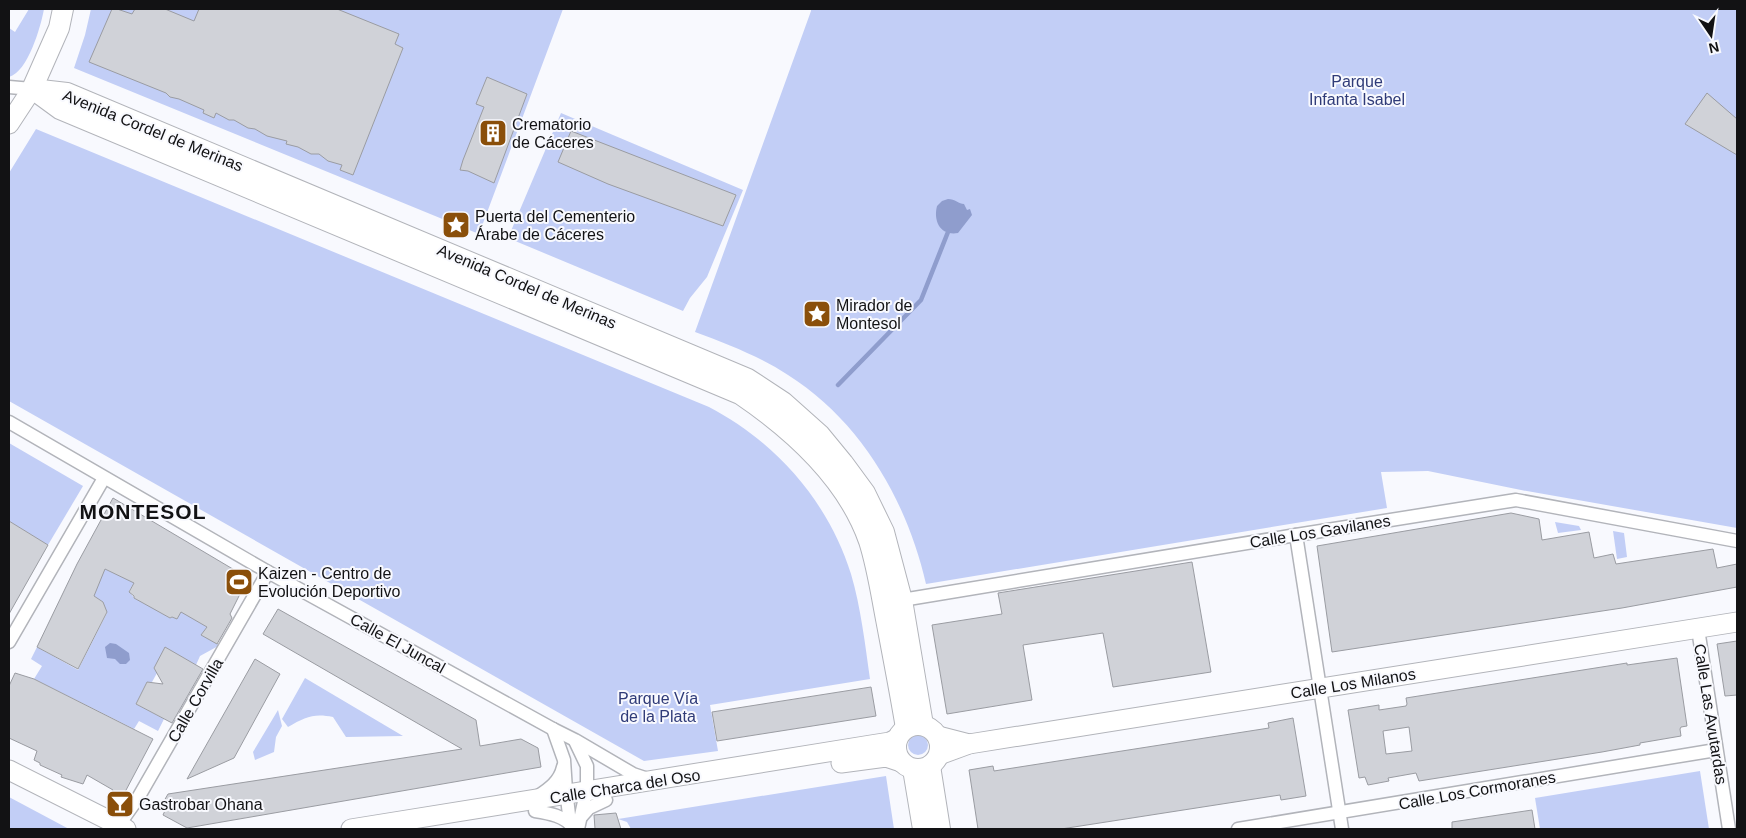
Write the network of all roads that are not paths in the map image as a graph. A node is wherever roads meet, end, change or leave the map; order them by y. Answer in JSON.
{"nodes":[{"id":1,"x":63,"y":9,"type":"edge"},
{"id":2,"x":9,"y":87,"type":"edge"},
{"id":3,"x":32,"y":88,"type":"junction"},
{"id":4,"x":9,"y":124,"type":"edge"},
{"id":5,"x":9,"y":422,"type":"edge"},
{"id":6,"x":104,"y":478,"type":"junction"},
{"id":7,"x":1296,"y":534,"type":"junction"},
{"id":8,"x":1737,"y":541,"type":"edge"},
{"id":9,"x":268,"y":572,"type":"junction"},
{"id":10,"x":902,"y":600,"type":"junction"},
{"id":11,"x":1737,"y":622,"type":"edge"},
{"id":12,"x":1698,"y":629,"type":"junction"},
{"id":13,"x":9,"y":642,"type":"edge"},
{"id":14,"x":1320,"y":688,"type":"junction"},
{"id":15,"x":553,"y":729,"type":"junction"},
{"id":16,"x":574,"y":740,"type":"junction"},
{"id":17,"x":918,"y":748,"type":"junction"},
{"id":18,"x":1716,"y":750,"type":"junction"},
{"id":19,"x":564,"y":760,"type":"junction"},
{"id":20,"x":9,"y":770,"type":"edge"},
{"id":21,"x":658,"y":780,"type":"junction"},
{"id":22,"x":531,"y":806,"type":"junction"},
{"id":23,"x":576,"y":812,"type":"edge"},
{"id":24,"x":1339,"y":813,"type":"junction"},
{"id":25,"x":120,"y":828,"type":"edge"},
{"id":26,"x":351,"y":829,"type":"edge"},
{"id":27,"x":422,"y":829,"type":"edge"},
{"id":28,"x":923,"y":829,"type":"edge"},
{"id":29,"x":940,"y":829,"type":"edge"},
{"id":30,"x":1238,"y":829,"type":"edge"},
{"id":31,"x":1342,"y":829,"type":"edge"},
{"id":32,"x":1729,"y":829,"type":"edge"}],
"edges":[{"from":1,"to":3,"type":"main road"},
{"from":2,"to":3,"type":"street"},
{"from":3,"to":4,"type":"street"},
{"from":3,"to":10,"type":"main road","name":"Avenida Cordel de Merinas"},
{"from":3,"to":17,"type":"main road","name":"Avenida Cordel de Merinas"},
{"from":5,"to":6,"type":"street","name":"Calle El Juncal"},
{"from":6,"to":9,"type":"street","name":"Calle El Juncal"},
{"from":6,"to":13,"type":"street"},
{"from":7,"to":8,"type":"street","name":"Calle Los Gavilanes"},
{"from":7,"to":10,"type":"street","name":"Calle Los Gavilanes"},
{"from":7,"to":14,"type":"street"},
{"from":9,"to":15,"type":"street","name":"Calle El Juncal"},
{"from":9,"to":25,"type":"street","name":"Calle Corvilla"},
{"from":10,"to":17,"type":"main road","name":"Avenida Cordel de Merinas"},
{"from":11,"to":12,"type":"street","name":"Calle Los Milanos"},
{"from":12,"to":14,"type":"street","name":"Calle Los Milanos"},
{"from":12,"to":18,"type":"street","name":"Calle Las Avutardas"},
{"from":14,"to":17,"type":"street","name":"Calle Los Milanos"},
{"from":14,"to":24,"type":"street"},
{"from":15,"to":16,"type":"street","name":"Calle El Juncal"},
{"from":15,"to":19,"type":"street"},
{"from":16,"to":21,"type":"street","name":"Calle El Juncal"},
{"from":16,"to":23,"type":"street"},
{"from":17,"to":21,"type":"street","name":"Calle Charca del Oso"},
{"from":17,"to":23,"type":"street","name":"Calle Charca del Oso"},
{"from":17,"to":28,"type":"main road","name":"Avenida Cordel de Merinas"},
{"from":17,"to":29,"type":"main road","name":"Avenida Cordel de Merinas"},
{"from":18,"to":24,"type":"street","name":"Calle Los Cormoranes"},
{"from":18,"to":32,"type":"street","name":"Calle Las Avutardas"},
{"from":19,"to":22,"type":"street"},
{"from":19,"to":23,"type":"street"},
{"from":20,"to":25,"type":"street"},
{"from":21,"to":23,"type":"street","name":"Calle Charca del Oso"},
{"from":22,"to":23,"type":"street","name":"Calle Charca del Oso"},
{"from":22,"to":23,"type":"street"},
{"from":22,"to":26,"type":"street","name":"Calle Charca del Oso"},
{"from":22,"to":27,"type":"street","name":"Calle Charca del Oso"},
{"from":24,"to":30,"type":"street","name":"Calle Los Cormoranes"},
{"from":24,"to":31,"type":"street"}]}
